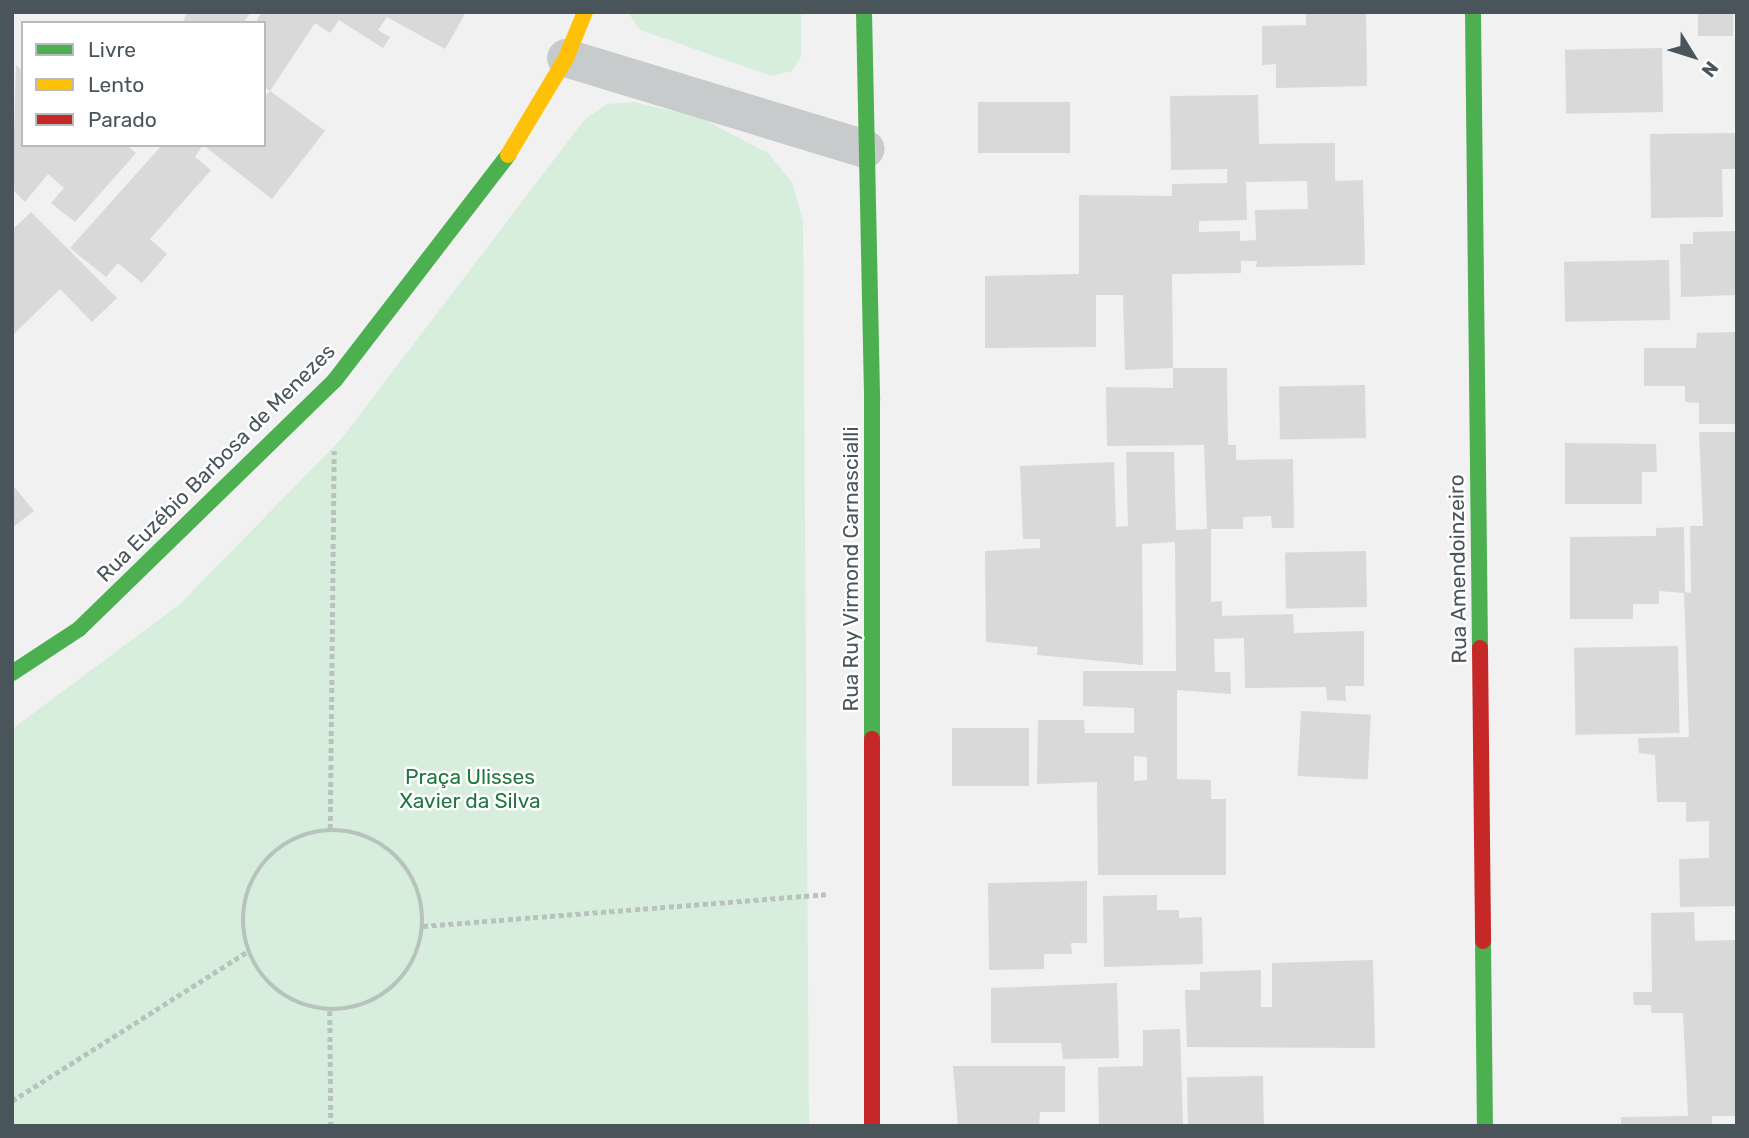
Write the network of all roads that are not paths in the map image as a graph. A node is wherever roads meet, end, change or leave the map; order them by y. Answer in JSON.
{"nodes":[{"id":1,"x":585,"y":12,"type":"edge"},
{"id":2,"x":864,"y":12,"type":"edge"},
{"id":3,"x":1472,"y":12,"type":"edge"},
{"id":4,"x":566,"y":58,"type":"junction"},
{"id":5,"x":866,"y":149,"type":"junction"},
{"id":6,"x":12,"y":673,"type":"edge"},
{"id":7,"x":872,"y":1126,"type":"edge"},
{"id":8,"x":1485,"y":1126,"type":"edge"}],
"edges":[{"from":1,"to":4,"type":"street","name":"Rua Euzébio Barbosa de Menezes"},
{"from":2,"to":5,"type":"street","name":"Rua Ruy Virmond Carnascialli"},
{"from":3,"to":8,"type":"street","name":"Rua Amendoinzeiro"},
{"from":4,"to":5,"type":"street"},
{"from":4,"to":6,"type":"street","name":"Rua Euzébio Barbosa de Menezes"},
{"from":5,"to":7,"type":"street","name":"Rua Ruy Virmond Carnascialli"}]}
